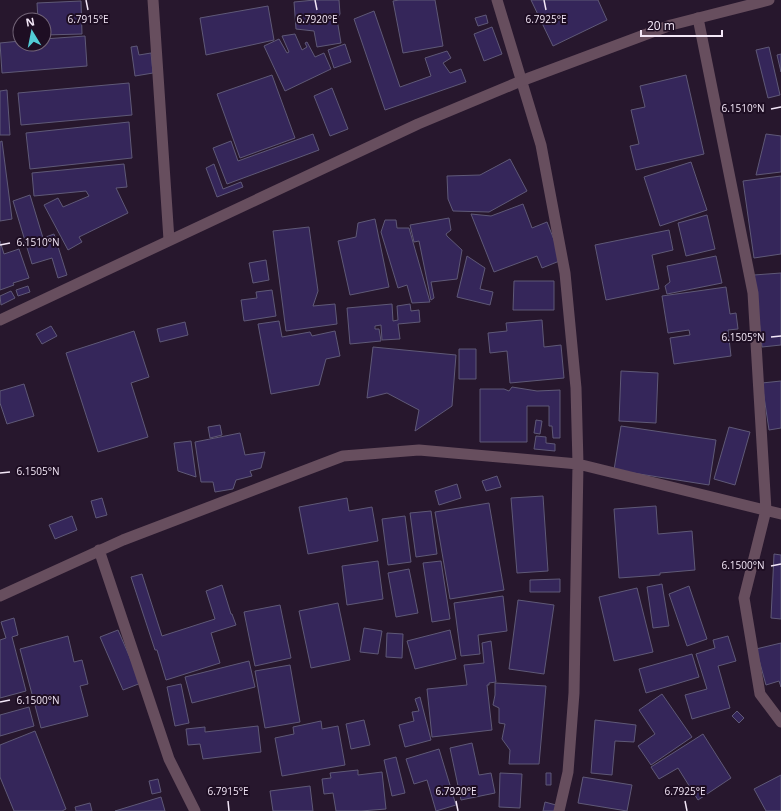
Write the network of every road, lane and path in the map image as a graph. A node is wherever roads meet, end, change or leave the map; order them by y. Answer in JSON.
{"nodes":[{"id":1,"x":152,"y":0,"type":"edge"},
{"id":2,"x":497,"y":0,"type":"edge"},
{"id":3,"x":769,"y":0,"type":"edge"},
{"id":4,"x":698,"y":18,"type":"junction"},
{"id":5,"x":521,"y":80,"type":"junction"},
{"id":6,"x":169,"y":240,"type":"junction"},
{"id":7,"x":0,"y":320,"type":"edge"},
{"id":8,"x":578,"y":464,"type":"junction"},
{"id":9,"x":766,"y":510,"type":"junction"},
{"id":10,"x":781,"y":514,"type":"edge"},
{"id":11,"x":99,"y":550,"type":"junction"},
{"id":12,"x":0,"y":596,"type":"edge"},
{"id":13,"x":781,"y":722,"type":"edge"},
{"id":14,"x":196,"y":811,"type":"edge"},
{"id":15,"x":559,"y":811,"type":"edge"}],
"edges":[{"from":1,"to":6,"type":"street"},
{"from":2,"to":5,"type":"street"},
{"from":3,"to":4,"type":"street"},
{"from":4,"to":5,"type":"street"},
{"from":4,"to":9,"type":"street"},
{"from":5,"to":6,"type":"street"},
{"from":5,"to":8,"type":"street"},
{"from":6,"to":7,"type":"street"},
{"from":8,"to":9,"type":"street"},
{"from":8,"to":11,"type":"street"},
{"from":8,"to":15,"type":"street"},
{"from":9,"to":10,"type":"street"},
{"from":9,"to":13,"type":"street"},
{"from":11,"to":12,"type":"street"},
{"from":11,"to":14,"type":"street"}]}
